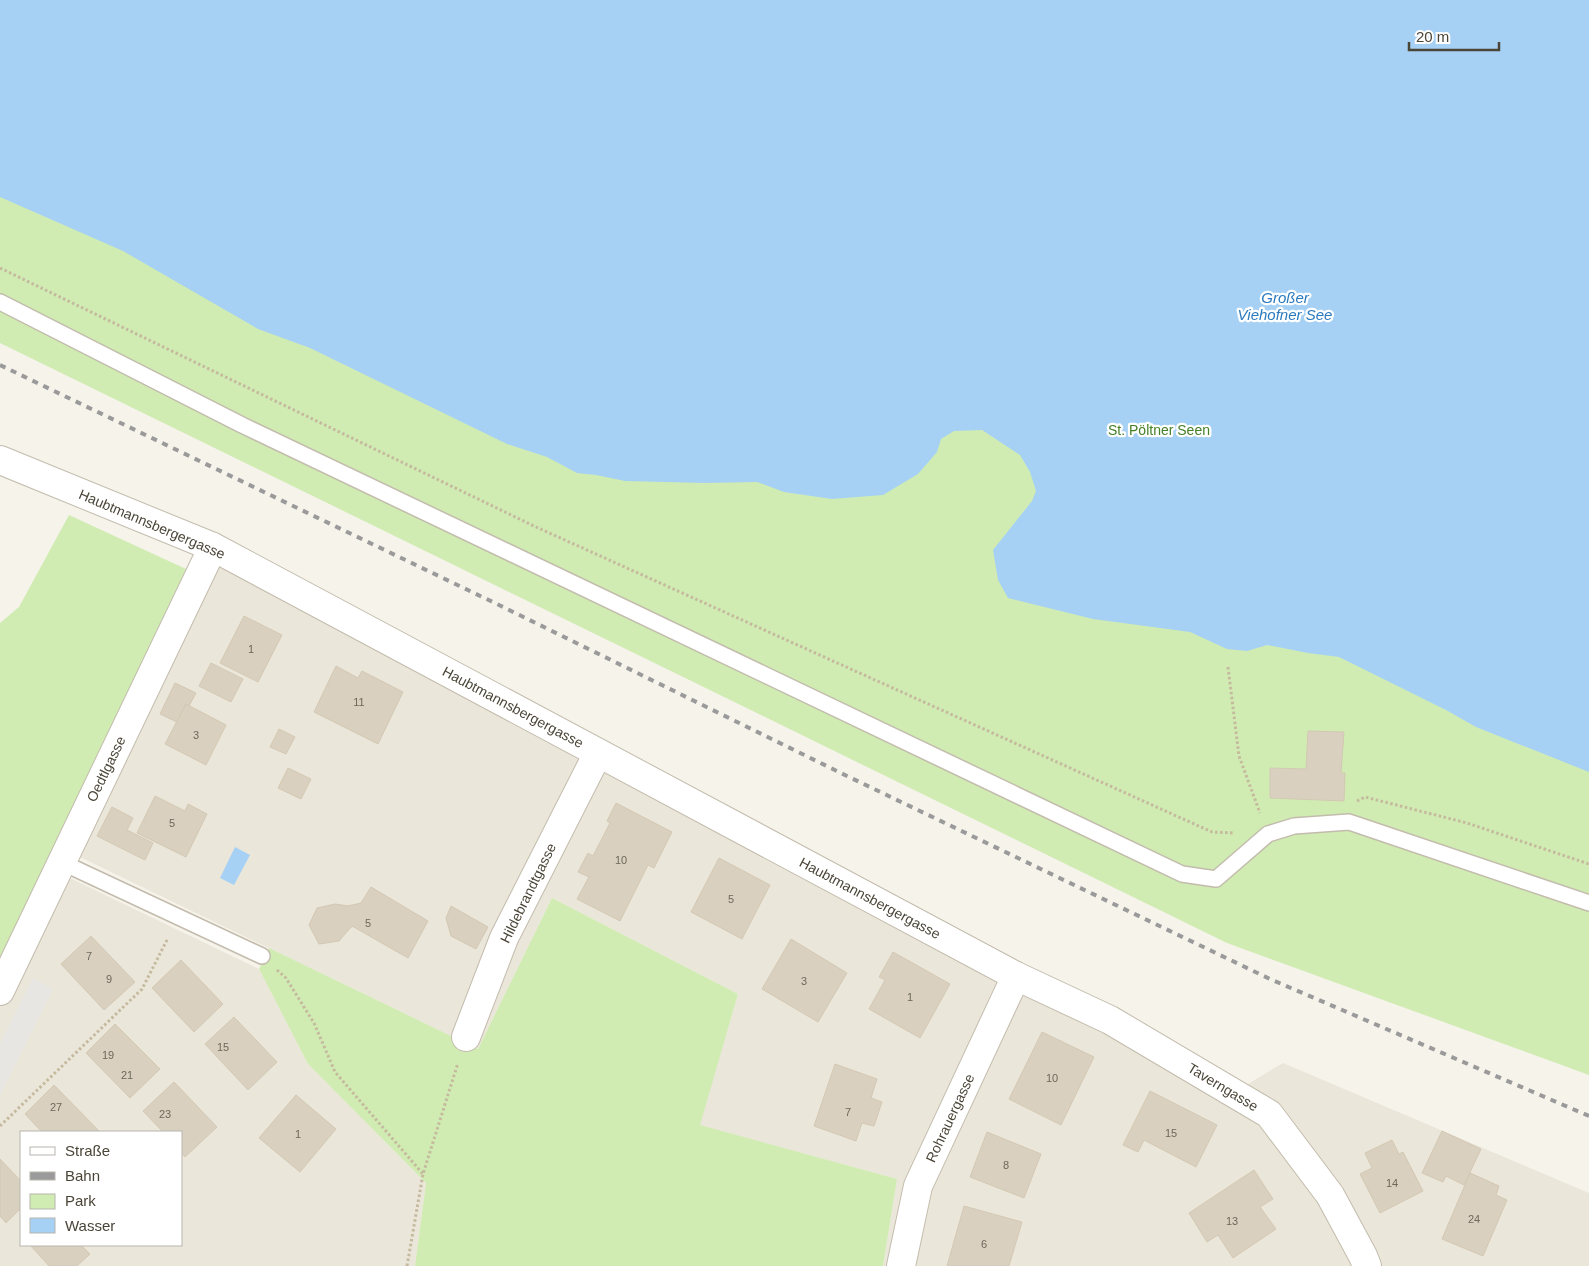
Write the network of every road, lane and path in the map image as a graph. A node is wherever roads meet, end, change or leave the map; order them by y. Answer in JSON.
{"nodes":[{"id":1,"x":0,"y":268,"type":"edge"},
{"id":2,"x":0,"y":302,"type":"edge"},
{"id":3,"x":0,"y":460,"type":"edge"},
{"id":4,"x":213,"y":548,"type":"junction"},
{"id":5,"x":1228,"y":667,"type":"dead end"},
{"id":6,"x":598,"y":753,"type":"junction"},
{"id":7,"x":1356,"y":801,"type":"dead end"},
{"id":8,"x":1268,"y":834,"type":"junction"},
{"id":9,"x":61,"y":862,"type":"junction"},
{"id":10,"x":1589,"y":864,"type":"edge"},
{"id":11,"x":1589,"y":903,"type":"edge"},
{"id":12,"x":178,"y":917,"type":"junction"},
{"id":13,"x":262,"y":956,"type":"joint"},
{"id":14,"x":1016,"y":976,"type":"junction"},
{"id":15,"x":0,"y":991,"type":"edge"},
{"id":16,"x":466,"y":1037,"type":"joint"},
{"id":17,"x":0,"y":1126,"type":"edge"},
{"id":18,"x":423,"y":1174,"type":"junction"},
{"id":19,"x":407,"y":1266,"type":"edge"},
{"id":20,"x":901,"y":1266,"type":"edge"},
{"id":21,"x":1367,"y":1266,"type":"edge"}],
"edges":[{"from":1,"to":8,"type":"path"},
{"from":2,"to":8,"type":"lane"},
{"from":3,"to":4,"type":"street","name":"Haubtmannsbergergasse"},
{"from":4,"to":6,"type":"street","name":"Haubtmannsbergergasse"},
{"from":4,"to":9,"type":"street","name":"Oedtlgasse"},
{"from":5,"to":8,"type":"path"},
{"from":6,"to":14,"type":"street","name":"Haubtmannsbergergasse"},
{"from":6,"to":16,"type":"street","name":"Hildebrandtgasse"},
{"from":7,"to":10,"type":"path"},
{"from":8,"to":11,"type":"lane"},
{"from":9,"to":12,"type":"lane"},
{"from":9,"to":15,"type":"street","name":"Oedtlgasse"},
{"from":12,"to":13,"type":"lane"},
{"from":12,"to":17,"type":"path"},
{"from":13,"to":18,"type":"path"},
{"from":14,"to":20,"type":"street","name":"Rohrauergasse"},
{"from":14,"to":21,"type":"street","name":"Taverngasse"},
{"from":16,"to":18,"type":"path"},
{"from":18,"to":19,"type":"path"}]}
